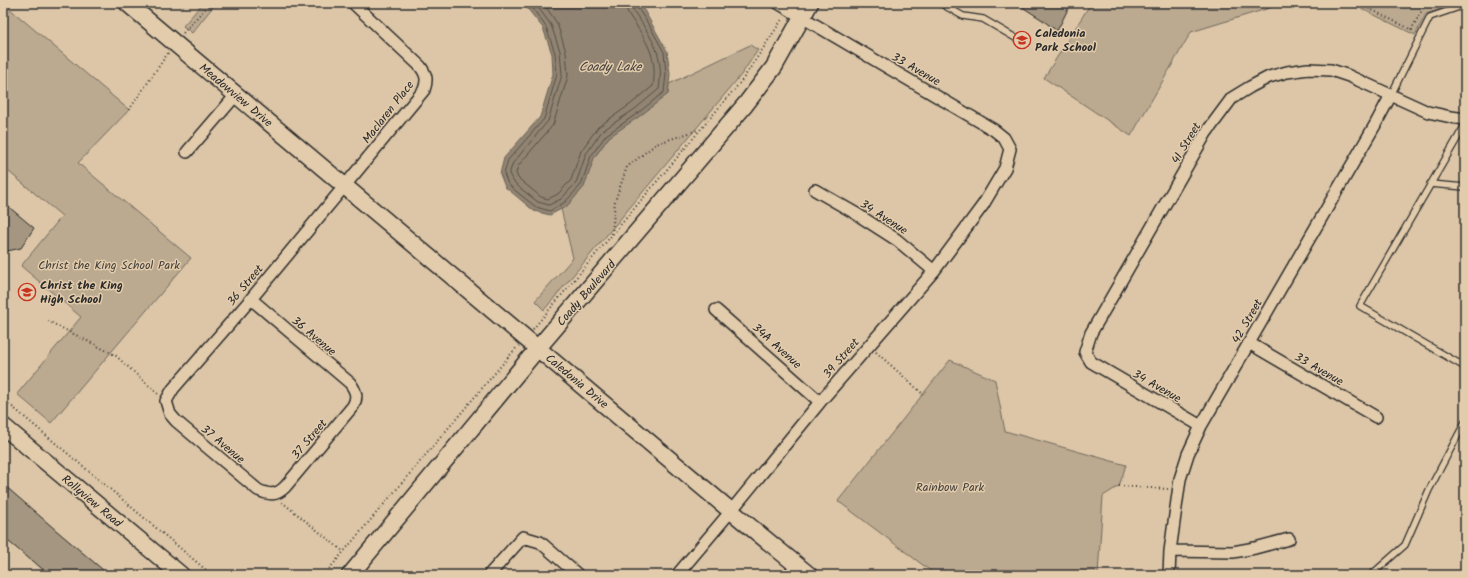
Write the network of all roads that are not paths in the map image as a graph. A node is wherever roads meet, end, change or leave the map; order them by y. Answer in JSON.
{"nodes":[{"id":1,"x":127,"y":3,"type":"edge"},
{"id":2,"x":353,"y":3,"type":"edge"},
{"id":3,"x":778,"y":3,"type":"edge"},
{"id":4,"x":810,"y":3,"type":"edge"},
{"id":5,"x":940,"y":3,"type":"edge"},
{"id":6,"x":1465,"y":5,"type":"edge"},
{"id":7,"x":796,"y":14,"type":"junction"},
{"id":8,"x":1018,"y":40,"type":"dead end"},
{"id":9,"x":236,"y":95,"type":"junction"},
{"id":10,"x":1391,"y":95,"type":"junction"},
{"id":11,"x":1465,"y":118,"type":"edge"},
{"id":12,"x":1465,"y":125,"type":"edge"},
{"id":13,"x":1010,"y":149,"type":"joint"},
{"id":14,"x":187,"y":152,"type":"dead end"},
{"id":15,"x":1430,"y":184,"type":"junction"},
{"id":16,"x":345,"y":186,"type":"junction"},
{"id":17,"x":1465,"y":187,"type":"edge"},
{"id":18,"x":815,"y":190,"type":"dead end"},
{"id":19,"x":934,"y":271,"type":"junction"},
{"id":20,"x":251,"y":299,"type":"junction"},
{"id":21,"x":716,"y":310,"type":"dead end"},
{"id":22,"x":1249,"y":343,"type":"junction"},
{"id":23,"x":538,"y":348,"type":"junction"},
{"id":24,"x":1085,"y":352,"type":"joint"},
{"id":25,"x":1465,"y":367,"type":"edge"},
{"id":26,"x":356,"y":396,"type":"joint"},
{"id":27,"x":166,"y":401,"type":"joint"},
{"id":28,"x":820,"y":402,"type":"junction"},
{"id":29,"x":1376,"y":417,"type":"dead end"},
{"id":30,"x":1465,"y":422,"type":"edge"},
{"id":31,"x":3,"y":426,"type":"edge"},
{"id":32,"x":1200,"y":426,"type":"junction"},
{"id":33,"x":274,"y":495,"type":"joint"},
{"id":34,"x":731,"y":511,"type":"junction"},
{"id":35,"x":1289,"y":539,"type":"dead end"},
{"id":36,"x":1170,"y":551,"type":"junction"},
{"id":37,"x":181,"y":575,"type":"edge"},
{"id":38,"x":350,"y":575,"type":"edge"},
{"id":39,"x":489,"y":575,"type":"edge"},
{"id":40,"x":578,"y":575,"type":"edge"},
{"id":41,"x":677,"y":575,"type":"edge"},
{"id":42,"x":809,"y":575,"type":"edge"},
{"id":43,"x":1169,"y":575,"type":"edge"},
{"id":44,"x":1371,"y":575,"type":"edge"}],
"edges":[{"from":1,"to":9,"type":"main road","name":"Meadowview Drive"},
{"from":2,"to":16,"type":"street","name":"Maclaren Place"},
{"from":3,"to":7,"type":"street","name":"33 Avenue"},
{"from":4,"to":7,"type":"main road","name":"Coady Boulevard"},
{"from":5,"to":8,"type":"lane"},
{"from":6,"to":10,"type":"lane"},
{"from":7,"to":13,"type":"street","name":"33 Avenue"},
{"from":7,"to":23,"type":"main road","name":"Coady Boulevard"},
{"from":9,"to":14,"type":"street"},
{"from":9,"to":16,"type":"main road","name":"Meadowview Drive"},
{"from":10,"to":11,"type":"street","name":"41 Street"},
{"from":10,"to":22,"type":"street","name":"42 Street"},
{"from":10,"to":24,"type":"street","name":"41 Street"},
{"from":12,"to":15,"type":"lane"},
{"from":13,"to":19,"type":"street","name":"39 Street"},
{"from":15,"to":17,"type":"lane"},
{"from":15,"to":25,"type":"lane"},
{"from":16,"to":20,"type":"street","name":"36 Street"},
{"from":16,"to":23,"type":"main road","name":"Caledonia Drive"},
{"from":18,"to":19,"type":"street","name":"34 Avenue"},
{"from":19,"to":28,"type":"street","name":"39 Street"},
{"from":20,"to":26,"type":"street","name":"36 Avenue"},
{"from":20,"to":27,"type":"street","name":"36 Street"},
{"from":21,"to":28,"type":"street","name":"34A Avenue"},
{"from":22,"to":29,"type":"street","name":"33 Avenue"},
{"from":22,"to":32,"type":"street","name":"42 Street"},
{"from":23,"to":34,"type":"main road","name":"Caledonia Drive"},
{"from":23,"to":38,"type":"main road","name":"Coady Boulevard"},
{"from":24,"to":32,"type":"street","name":"34 Avenue"},
{"from":26,"to":33,"type":"street","name":"37 Street"},
{"from":27,"to":33,"type":"street","name":"37 Avenue"},
{"from":28,"to":34,"type":"street","name":"39 Street"},
{"from":30,"to":44,"type":"lane"},
{"from":31,"to":37,"type":"main road","name":"Rollyview Road"},
{"from":32,"to":36,"type":"street","name":"42 Street"},
{"from":34,"to":41,"type":"street","name":"39 Street"},
{"from":34,"to":42,"type":"main road","name":"Caledonia Drive"},
{"from":35,"to":36,"type":"street"},
{"from":36,"to":43,"type":"street","name":"42 Street"},
{"from":39,"to":40,"type":"street"}]}
